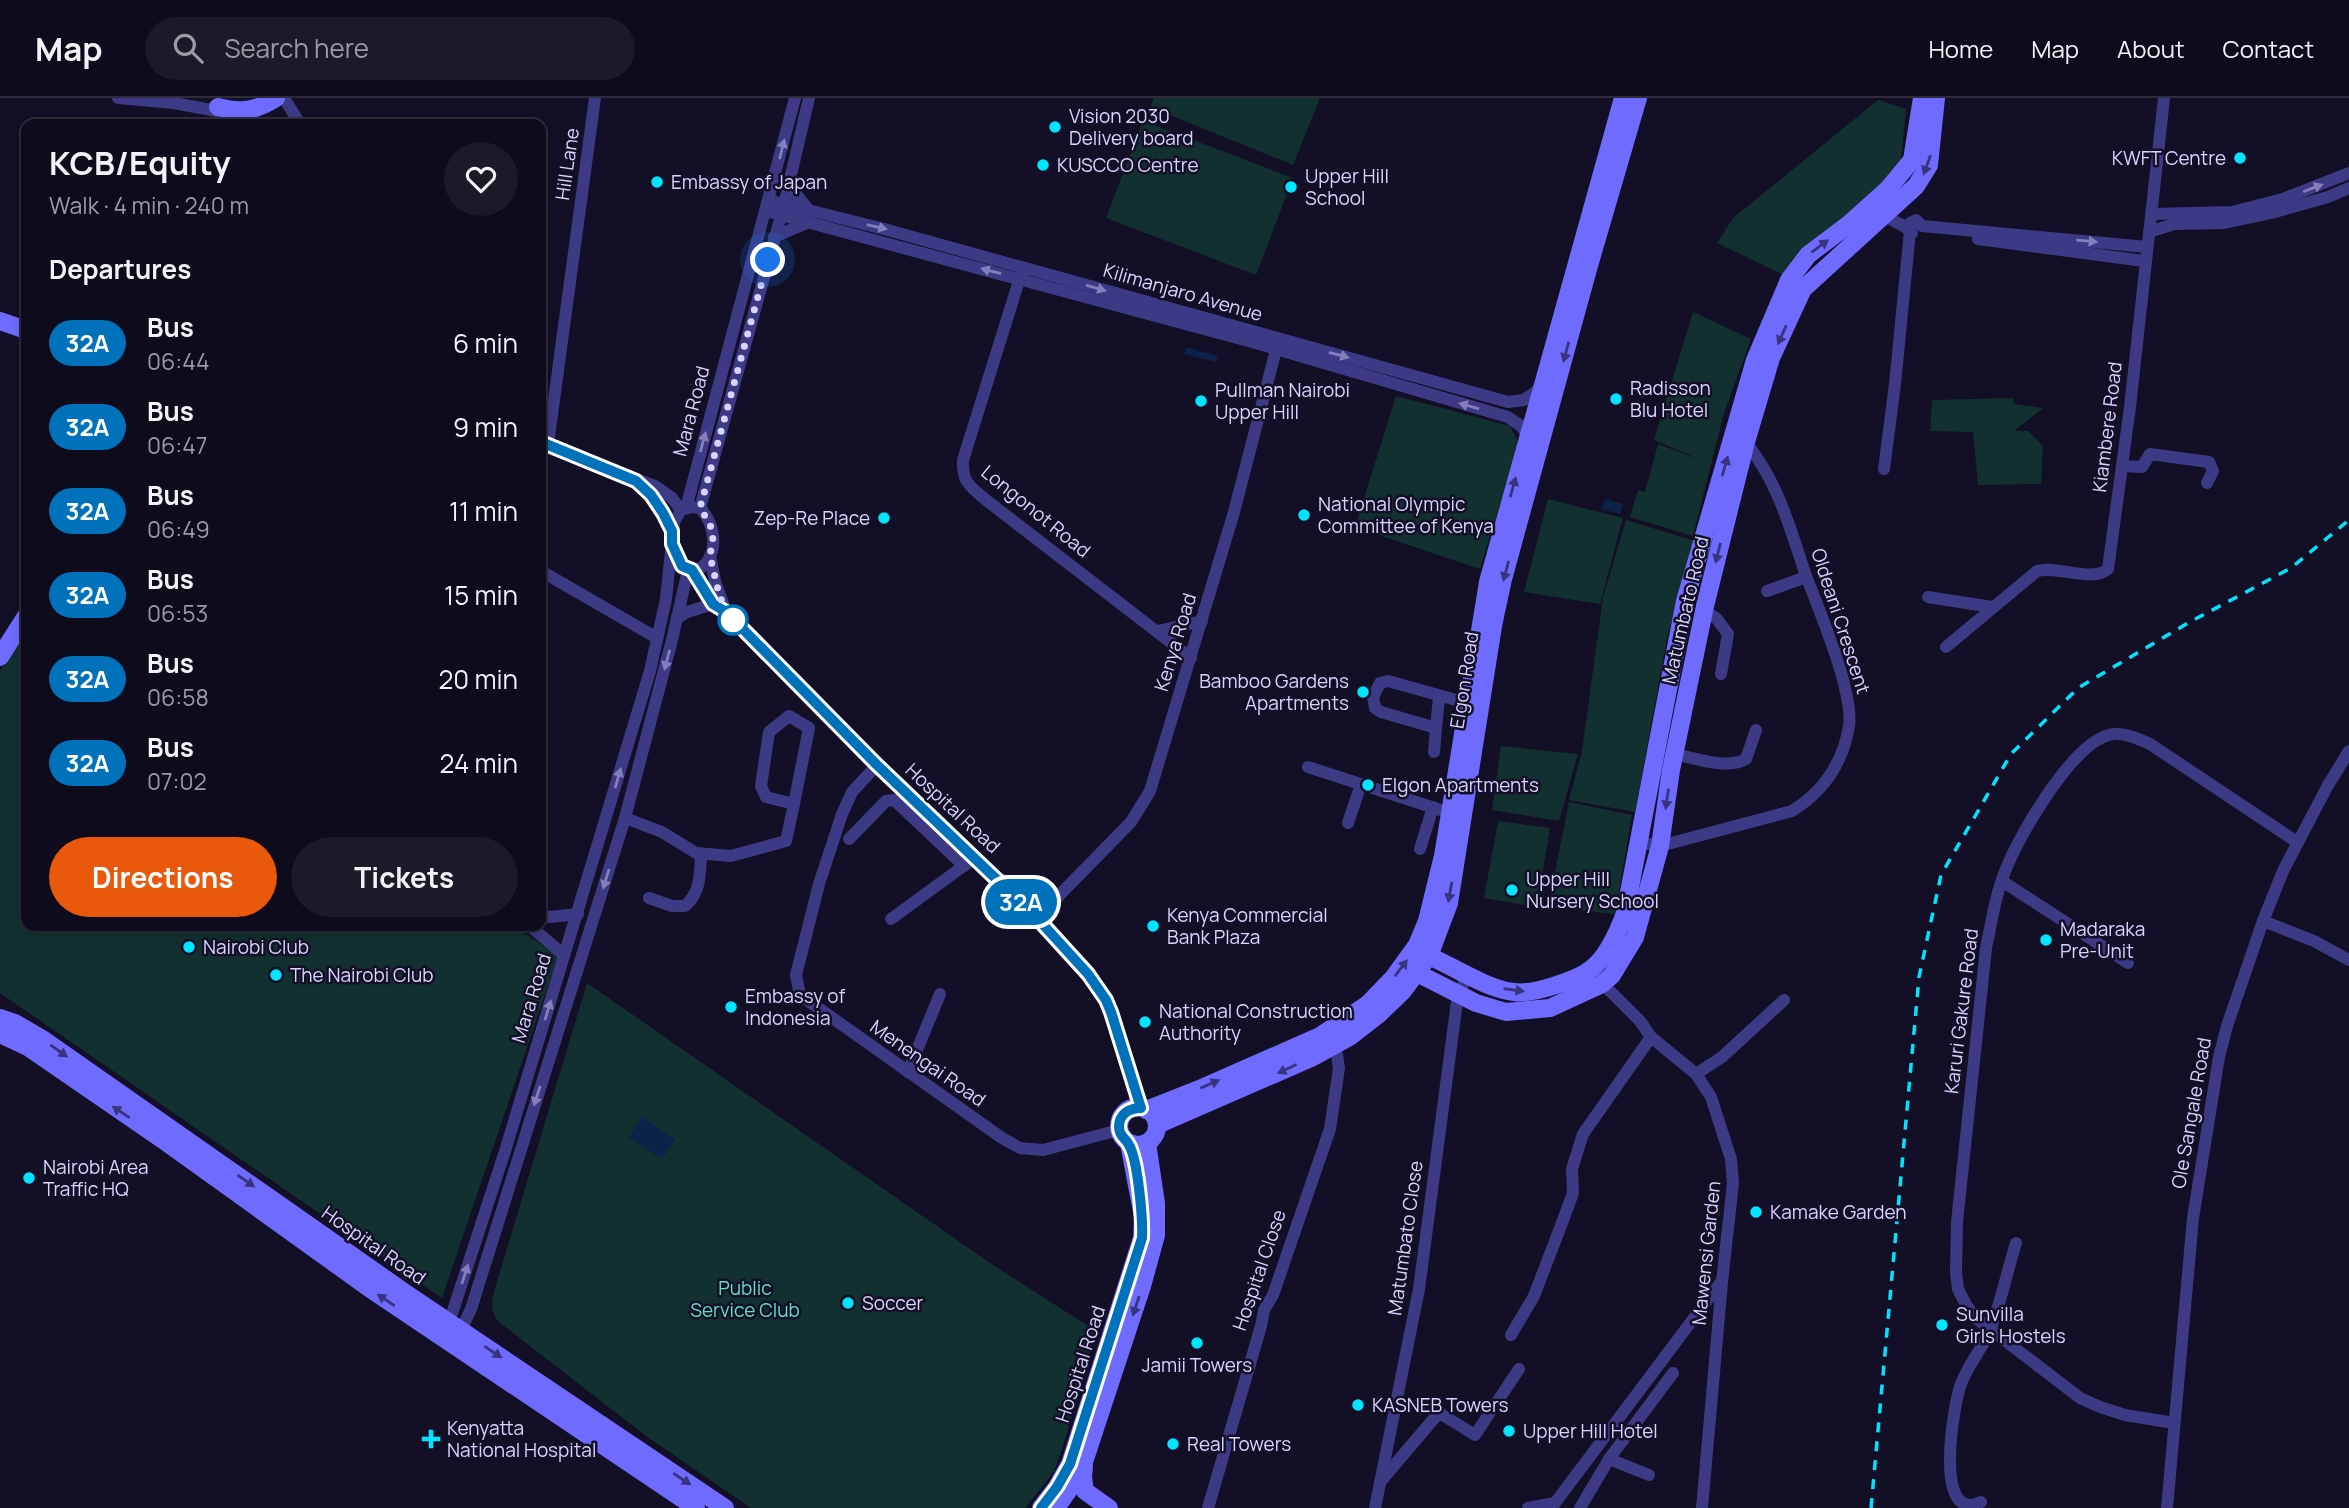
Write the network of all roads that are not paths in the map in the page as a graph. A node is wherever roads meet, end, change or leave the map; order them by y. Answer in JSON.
{"nodes":[{"id":1,"x":118,"y":98,"type":"edge"},
{"id":2,"x":276,"y":98,"type":"edge"},
{"id":3,"x":284,"y":98,"type":"edge"},
{"id":4,"x":595,"y":98,"type":"edge"},
{"id":5,"x":795,"y":98,"type":"edge"},
{"id":6,"x":808,"y":98,"type":"edge"},
{"id":7,"x":1623,"y":98,"type":"edge"},
{"id":8,"x":1638,"y":98,"type":"edge"},
{"id":9,"x":1922,"y":98,"type":"edge"},
{"id":10,"x":1936,"y":98,"type":"edge"},
{"id":11,"x":2164,"y":98,"type":"edge"},
{"id":12,"x":217,"y":110,"type":"edge"},
{"id":13,"x":250,"y":111,"type":"edge"},
{"id":14,"x":297,"y":119,"type":"edge"},
{"id":15,"x":2349,"y":173,"type":"edge"},
{"id":16,"x":788,"y":184,"type":"junction"},
{"id":17,"x":2349,"y":188,"type":"edge"},
{"id":18,"x":1894,"y":195,"type":"junction"},
{"id":19,"x":767,"y":205,"type":"junction"},
{"id":20,"x":1879,"y":209,"type":"junction"},
{"id":21,"x":783,"y":210,"type":"junction"},
{"id":22,"x":2151,"y":214,"type":"junction"},
{"id":23,"x":809,"y":218,"type":"junction"},
{"id":24,"x":1915,"y":227,"type":"junction"},
{"id":25,"x":2149,"y":232,"type":"junction"},
{"id":26,"x":774,"y":237,"type":"junction"},
{"id":27,"x":2147,"y":247,"type":"junction"},
{"id":28,"x":2144,"y":261,"type":"junction"},
{"id":29,"x":1021,"y":273,"type":"junction"},
{"id":30,"x":1796,"y":284,"type":"junction"},
{"id":31,"x":0,"y":321,"type":"edge"},
{"id":32,"x":735,"y":325,"type":"junction"},
{"id":33,"x":21,"y":328,"type":"edge"},
{"id":34,"x":749,"y":328,"type":"junction"},
{"id":35,"x":1278,"y":344,"type":"junction"},
{"id":36,"x":1541,"y":388,"type":"junction"},
{"id":37,"x":546,"y":436,"type":"edge"},
{"id":38,"x":1528,"y":436,"type":"junction"},
{"id":39,"x":1746,"y":442,"type":"junction"},
{"id":40,"x":546,"y":443,"type":"edge"},
{"id":41,"x":2122,"y":466,"type":"junction"},
{"id":42,"x":1884,"y":469,"type":"dead end"},
{"id":43,"x":636,"y":481,"type":"junction"},
{"id":44,"x":2207,"y":483,"type":"dead end"},
{"id":45,"x":700,"y":508,"type":"junction"},
{"id":46,"x":683,"y":509,"type":"junction"},
{"id":47,"x":672,"y":538,"type":"junction"},
{"id":48,"x":710,"y":556,"type":"junction"},
{"id":49,"x":690,"y":570,"type":"junction"},
{"id":50,"x":546,"y":573,"type":"edge"},
{"id":51,"x":1806,"y":576,"type":"junction"},
{"id":52,"x":1767,"y":591,"type":"dead end"},
{"id":53,"x":1928,"y":597,"type":"dead end"},
{"id":54,"x":1685,"y":601,"type":"junction"},
{"id":55,"x":713,"y":604,"type":"junction"},
{"id":56,"x":1992,"y":607,"type":"junction"},
{"id":57,"x":1705,"y":609,"type":"junction"},
{"id":58,"x":726,"y":612,"type":"junction"},
{"id":59,"x":677,"y":618,"type":"junction"},
{"id":60,"x":1202,"y":621,"type":"junction"},
{"id":61,"x":21,"y":624,"type":"edge"},
{"id":62,"x":1158,"y":631,"type":"junction"},
{"id":63,"x":657,"y":638,"type":"junction"},
{"id":64,"x":1946,"y":647,"type":"dead end"},
{"id":65,"x":0,"y":656,"type":"edge"},
{"id":66,"x":1191,"y":658,"type":"junction"},
{"id":67,"x":1673,"y":659,"type":"junction"},
{"id":68,"x":1694,"y":664,"type":"junction"},
{"id":69,"x":1721,"y":674,"type":"dead end"},
{"id":70,"x":1439,"y":696,"type":"junction"},
{"id":71,"x":1467,"y":703,"type":"junction"},
{"id":72,"x":1436,"y":728,"type":"junction"},
{"id":73,"x":1756,"y":730,"type":"dead end"},
{"id":74,"x":1657,"y":740,"type":"junction"},
{"id":75,"x":1676,"y":748,"type":"junction"},
{"id":76,"x":2349,"y":751,"type":"edge"},
{"id":77,"x":1434,"y":752,"type":"dead end"},
{"id":78,"x":877,"y":765,"type":"junction"},
{"id":79,"x":1308,"y":767,"type":"dead end"},
{"id":80,"x":1361,"y":784,"type":"junction"},
{"id":81,"x":794,"y":804,"type":"junction"},
{"id":82,"x":1442,"y":810,"type":"junction"},
{"id":83,"x":625,"y":818,"type":"junction"},
{"id":84,"x":1348,"y":823,"type":"dead end"},
{"id":85,"x":849,"y":839,"type":"dead end"},
{"id":86,"x":1637,"y":842,"type":"junction"},
{"id":87,"x":2297,"y":842,"type":"junction"},
{"id":88,"x":1660,"y":846,"type":"junction"},
{"id":89,"x":1420,"y":849,"type":"dead end"},
{"id":90,"x":701,"y":854,"type":"junction"},
{"id":91,"x":969,"y":862,"type":"junction"},
{"id":92,"x":996,"y":878,"type":"junction"},
{"id":93,"x":1631,"y":878,"type":"junction"},
{"id":94,"x":1650,"y":881,"type":"junction"},
{"id":95,"x":2002,"y":881,"type":"junction"},
{"id":96,"x":1058,"y":897,"type":"junction"},
{"id":97,"x":649,"y":898,"type":"dead end"},
{"id":98,"x":578,"y":914,"type":"junction"},
{"id":99,"x":546,"y":915,"type":"edge"},
{"id":100,"x":1037,"y":918,"type":"junction"},
{"id":101,"x":891,"y":919,"type":"dead end"},
{"id":102,"x":2263,"y":921,"type":"junction"},
{"id":103,"x":536,"y":931,"type":"edge"},
{"id":104,"x":564,"y":955,"type":"junction"},
{"id":105,"x":1429,"y":956,"type":"junction"},
{"id":106,"x":2349,"y":960,"type":"edge"},
{"id":107,"x":2128,"y":963,"type":"dead end"},
{"id":108,"x":1591,"y":969,"type":"junction"},
{"id":109,"x":1418,"y":973,"type":"junction"},
{"id":110,"x":1469,"y":974,"type":"junction"},
{"id":111,"x":1602,"y":984,"type":"junction"},
{"id":112,"x":940,"y":994,"type":"dead end"},
{"id":113,"x":1458,"y":994,"type":"junction"},
{"id":114,"x":1784,"y":1000,"type":"dead end"},
{"id":115,"x":0,"y":1018,"type":"edge"},
{"id":116,"x":0,"y":1034,"type":"edge"},
{"id":117,"x":1651,"y":1037,"type":"junction"},
{"id":118,"x":1332,"y":1046,"type":"junction"},
{"id":119,"x":908,"y":1072,"type":"junction"},
{"id":120,"x":1696,"y":1074,"type":"junction"},
{"id":121,"x":1143,"y":1109,"type":"junction"},
{"id":122,"x":1157,"y":1125,"type":"junction"},
{"id":123,"x":1132,"y":1139,"type":"junction"},
{"id":124,"x":2016,"y":1242,"type":"dead end"},
{"id":125,"x":1721,"y":1282,"type":"junction"},
{"id":126,"x":1990,"y":1330,"type":"junction"},
{"id":127,"x":452,"y":1334,"type":"junction"},
{"id":128,"x":1511,"y":1335,"type":"dead end"},
{"id":129,"x":1519,"y":1368,"type":"dead end"},
{"id":130,"x":1672,"y":1373,"type":"dead end"},
{"id":131,"x":2174,"y":1423,"type":"junction"},
{"id":132,"x":1609,"y":1458,"type":"junction"},
{"id":133,"x":1085,"y":1459,"type":"junction"},
{"id":134,"x":1649,"y":1475,"type":"dead end"},
{"id":135,"x":1379,"y":1482,"type":"junction"},
{"id":136,"x":1982,"y":1502,"type":"dead end"},
{"id":137,"x":1557,"y":1505,"type":"edge"},
{"id":138,"x":696,"y":1508,"type":"edge"},
{"id":139,"x":725,"y":1508,"type":"edge"},
{"id":140,"x":1041,"y":1508,"type":"edge"},
{"id":141,"x":1056,"y":1508,"type":"edge"},
{"id":142,"x":1109,"y":1508,"type":"edge"},
{"id":143,"x":1208,"y":1508,"type":"edge"},
{"id":144,"x":1375,"y":1508,"type":"edge"},
{"id":145,"x":1528,"y":1508,"type":"edge"},
{"id":146,"x":1580,"y":1508,"type":"edge"},
{"id":147,"x":1702,"y":1508,"type":"edge"},
{"id":148,"x":2167,"y":1508,"type":"edge"}],
"edges":[{"from":1,"to":12,"type":"street"},
{"from":2,"to":13,"type":"street"},
{"from":3,"to":14,"type":"street"},
{"from":4,"to":37,"type":"street","name":"Hill Lane"},
{"from":19,"to":5,"type":"street","name":"Mara Road","one_way":true},
{"from":6,"to":16,"type":"street","name":"Mara Road"},
{"from":7,"to":36,"type":"street","name":"Elgon Road"},
{"from":8,"to":105,"type":"street","name":"Elgon Road","one_way":true},
{"from":9,"to":18,"type":"street","name":"Matumbato Road"},
{"from":10,"to":18,"type":"street","name":"Matumbato Road","one_way":true},
{"from":11,"to":22,"type":"street","name":"Kiambere Road"},
{"from":12,"to":13,"type":"street"},
{"from":22,"to":15,"type":"street","one_way":true},
{"from":16,"to":21,"type":"street","name":"Mara Road"},
{"from":16,"to":23,"type":"street"},
{"from":17,"to":25,"type":"street"},
{"from":18,"to":20,"type":"street","name":"Matumbato Road"},
{"from":18,"to":24,"type":"street"},
{"from":19,"to":21,"type":"street","name":"Kilimanjaro Avenue"},
{"from":19,"to":32,"type":"street","name":"Mara Road"},
{"from":20,"to":24,"type":"street"},
{"from":20,"to":30,"type":"street","name":"Matumbato Road"},
{"from":21,"to":23,"type":"street","name":"Kilimanjaro Avenue"},
{"from":21,"to":26,"type":"street","name":"Mara Road"},
{"from":22,"to":25,"type":"street","name":"Kiambere Road"},
{"from":23,"to":26,"type":"street"},
{"from":23,"to":29,"type":"street","name":"Kilimanjaro Avenue"},
{"from":24,"to":27,"type":"street","one_way":true},
{"from":24,"to":28,"type":"street"},
{"from":24,"to":42,"type":"street"},
{"from":25,"to":27,"type":"street","name":"Kiambere Road"},
{"from":26,"to":34,"type":"street","name":"Mara Road"},
{"from":27,"to":28,"type":"street","name":"Kiambere Road"},
{"from":28,"to":41,"type":"street","name":"Kiambere Road"},
{"from":29,"to":35,"type":"street","name":"Kilimanjaro Avenue"},
{"from":29,"to":62,"type":"street","name":"Longonot Road"},
{"from":30,"to":39,"type":"street","name":"Matumbato Road","one_way":true},
{"from":54,"to":30,"type":"street","name":"Matumbato Road","one_way":true},
{"from":31,"to":33,"type":"street"},
{"from":32,"to":34,"type":"street"},
{"from":46,"to":32,"type":"street","name":"Mara Road","one_way":true},
{"from":34,"to":45,"type":"street","name":"Mara Road"},
{"from":35,"to":36,"type":"street","name":"Kilimanjaro Avenue","one_way":true},
{"from":38,"to":35,"type":"street","name":"Kilimanjaro Avenue","one_way":true},
{"from":35,"to":60,"type":"street","name":"Kenya Road"},
{"from":36,"to":38,"type":"street","name":"Elgon Road"},
{"from":71,"to":38,"type":"street","name":"Elgon Road","one_way":true},
{"from":39,"to":51,"type":"street","name":"Oldeani Crescent"},
{"from":39,"to":57,"type":"street","name":"Matumbato Road","one_way":true},
{"from":40,"to":43,"type":"street"},
{"from":41,"to":44,"type":"street"},
{"from":41,"to":56,"type":"street","name":"Kiambere Road"},
{"from":43,"to":46,"type":"street"},
{"from":43,"to":47,"type":"street"},
{"from":45,"to":46,"type":"street"},
{"from":45,"to":48,"type":"street"},
{"from":46,"to":47,"type":"street","name":"Mara Road"},
{"from":47,"to":49,"type":"street"},
{"from":47,"to":63,"type":"street","name":"Mara Road"},
{"from":48,"to":49,"type":"street"},
{"from":48,"to":58,"type":"street"},
{"from":49,"to":55,"type":"street"},
{"from":49,"to":59,"type":"street","name":"Mara Road"},
{"from":50,"to":63,"type":"street"},
{"from":51,"to":52,"type":"street"},
{"from":51,"to":88,"type":"street","name":"Oldeani Crescent"},
{"from":53,"to":56,"type":"street"},
{"from":54,"to":57,"type":"street"},
{"from":54,"to":67,"type":"street","name":"Matumbato Road"},
{"from":55,"to":58,"type":"street","name":"Hospital Road"},
{"from":55,"to":59,"type":"street"},
{"from":56,"to":64,"type":"street","name":"Kiambere Road"},
{"from":57,"to":68,"type":"street","name":"Matumbato Road"},
{"from":57,"to":69,"type":"street"},
{"from":58,"to":78,"type":"street","name":"Hospital Road"},
{"from":59,"to":83,"type":"street","name":"Mara Road","one_way":true},
{"from":60,"to":62,"type":"street"},
{"from":60,"to":66,"type":"street","name":"Kenya Road"},
{"from":61,"to":65,"type":"street"},
{"from":62,"to":66,"type":"street","name":"Longonot Road"},
{"from":98,"to":63,"type":"street","name":"Mara Road","one_way":true},
{"from":66,"to":96,"type":"street","name":"Kenya Road"},
{"from":67,"to":68,"type":"street"},
{"from":67,"to":74,"type":"street","name":"Matumbato Road"},
{"from":68,"to":75,"type":"street","name":"Matumbato Road"},
{"from":70,"to":71,"type":"street"},
{"from":70,"to":72,"type":"street"},
{"from":70,"to":72,"type":"street"},
{"from":71,"to":82,"type":"street","name":"Elgon Road"},
{"from":72,"to":77,"type":"street"},
{"from":73,"to":75,"type":"street"},
{"from":74,"to":75,"type":"street"},
{"from":74,"to":86,"type":"street","name":"Matumbato Road"},
{"from":75,"to":88,"type":"street","name":"Matumbato Road","one_way":true},
{"from":76,"to":87,"type":"street","name":"Ole Sangale Road"},
{"from":78,"to":91,"type":"street","name":"Hospital Road"},
{"from":78,"to":119,"type":"street","name":"Menengai Road"},
{"from":79,"to":80,"type":"street"},
{"from":80,"to":82,"type":"street"},
{"from":80,"to":84,"type":"street"},
{"from":81,"to":81,"type":"street"},
{"from":81,"to":90,"type":"street"},
{"from":82,"to":89,"type":"street"},
{"from":121,"to":82,"type":"street","name":"Elgon Road","one_way":true},
{"from":83,"to":90,"type":"street"},
{"from":83,"to":127,"type":"street","name":"Mara Road","one_way":true},
{"from":85,"to":91,"type":"street"},
{"from":86,"to":88,"type":"street","name":"Oldeani Crescent"},
{"from":86,"to":93,"type":"street","name":"Matumbato Road"},
{"from":87,"to":95,"type":"street","name":"Karuri Gakure Road"},
{"from":87,"to":102,"type":"street","name":"Ole Sangale Road"},
{"from":88,"to":94,"type":"street","name":"Matumbato Road"},
{"from":90,"to":97,"type":"street"},
{"from":91,"to":92,"type":"street","name":"Hospital Road"},
{"from":91,"to":101,"type":"street"},
{"from":92,"to":96,"type":"street"},
{"from":92,"to":100,"type":"street","name":"Hospital Road"},
{"from":93,"to":94,"type":"street"},
{"from":93,"to":108,"type":"street","name":"Matumbato Road"},
{"from":94,"to":111,"type":"street","name":"Matumbato Road"},
{"from":95,"to":107,"type":"street"},
{"from":95,"to":126,"type":"street","name":"Karuri Gakure Road"},
{"from":96,"to":100,"type":"street","name":"Kenya Road"},
{"from":98,"to":99,"type":"street"},
{"from":98,"to":104,"type":"street","name":"Mara Road"},
{"from":100,"to":121,"type":"street","name":"Hospital Road"},
{"from":102,"to":106,"type":"street"},
{"from":102,"to":131,"type":"street","name":"Ole Sangale Road"},
{"from":103,"to":104,"type":"street"},
{"from":127,"to":104,"type":"street","name":"Mara Road","one_way":true},
{"from":105,"to":109,"type":"street","name":"Elgon Road"},
{"from":105,"to":110,"type":"street","name":"Matumbato Road"},
{"from":110,"to":108,"type":"street","name":"Matumbato Road","one_way":true},
{"from":108,"to":111,"type":"street","name":"Mawensi Garden"},
{"from":109,"to":113,"type":"street","name":"Matumbato Road"},
{"from":109,"to":118,"type":"street","name":"Elgon Road"},
{"from":110,"to":113,"type":"street","name":"Matumbato Close"},
{"from":111,"to":113,"type":"street","name":"Matumbato Road"},
{"from":111,"to":117,"type":"street","name":"Mawensi Garden"},
{"from":112,"to":119,"type":"street"},
{"from":113,"to":135,"type":"street","name":"Matumbato Close"},
{"from":114,"to":120,"type":"street"},
{"from":115,"to":127,"type":"street","name":"Hospital Road","one_way":true},
{"from":127,"to":116,"type":"street","name":"Hospital Road","one_way":true},
{"from":117,"to":120,"type":"street","name":"Mawensi Garden"},
{"from":117,"to":128,"type":"street"},
{"from":118,"to":122,"type":"street","name":"Elgon Road","one_way":true},
{"from":118,"to":143,"type":"street","name":"Hospital Close"},
{"from":119,"to":123,"type":"street","name":"Menengai Road"},
{"from":120,"to":125,"type":"street","name":"Mawensi Garden"},
{"from":121,"to":122,"type":"street"},
{"from":121,"to":123,"type":"street"},
{"from":122,"to":123,"type":"street"},
{"from":123,"to":133,"type":"street","name":"Hospital Road","one_way":true},
{"from":123,"to":140,"type":"street","name":"Hospital Road"},
{"from":124,"to":126,"type":"street"},
{"from":125,"to":137,"type":"street"},
{"from":125,"to":147,"type":"street","name":"Mawensi Garden"},
{"from":126,"to":131,"type":"street","name":"Karuri Gakure Road"},
{"from":126,"to":136,"type":"street"},
{"from":127,"to":138,"type":"street","name":"Hospital Road"},
{"from":127,"to":139,"type":"street","name":"Hospital Road","one_way":true},
{"from":129,"to":135,"type":"street"},
{"from":130,"to":132,"type":"street"},
{"from":131,"to":148,"type":"street","name":"Ole Sangale Road"},
{"from":132,"to":134,"type":"street"},
{"from":132,"to":146,"type":"street"},
{"from":133,"to":141,"type":"street","name":"Hospital Road"},
{"from":133,"to":142,"type":"street"},
{"from":135,"to":144,"type":"street","name":"Matumbato Close"},
{"from":137,"to":145,"type":"street"}]}
